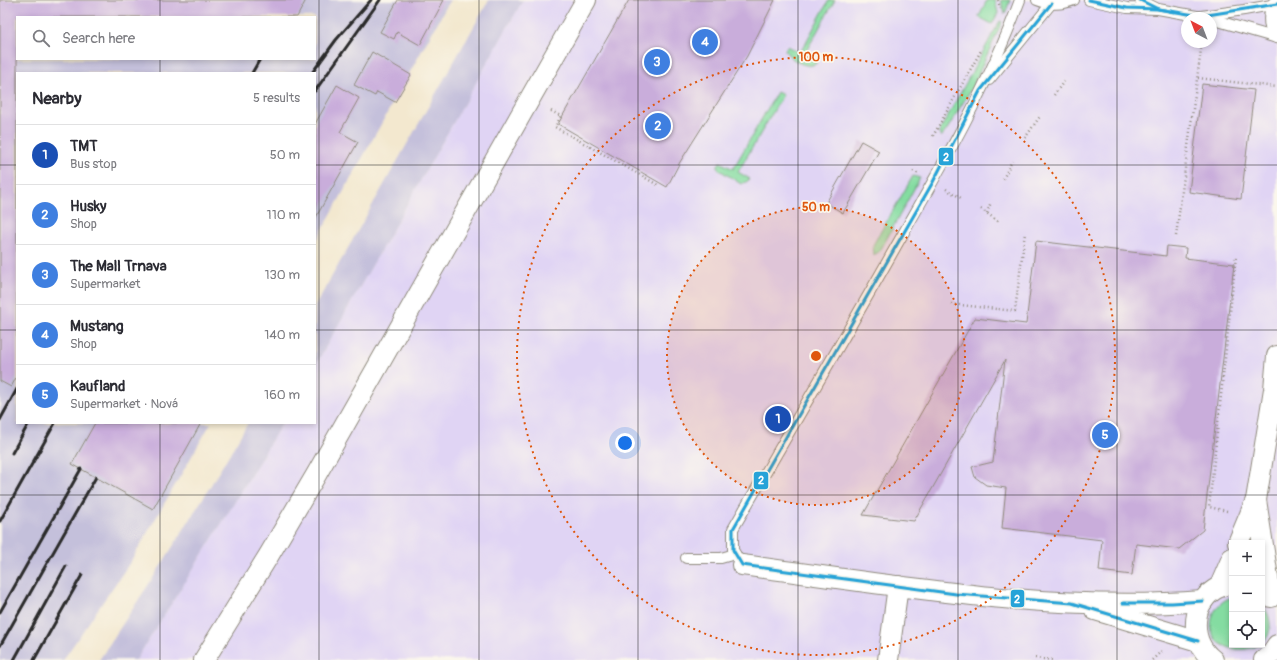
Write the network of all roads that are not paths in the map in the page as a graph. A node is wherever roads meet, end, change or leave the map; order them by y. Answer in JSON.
{"nodes":[{"id":1,"x":586,"y":0,"type":"edge"},
{"id":2,"x":1020,"y":0,"type":"edge"},
{"id":3,"x":1037,"y":0,"type":"edge"},
{"id":4,"x":1074,"y":0,"type":"edge"},
{"id":5,"x":1089,"y":0,"type":"edge"},
{"id":6,"x":1140,"y":0,"type":"edge"},
{"id":7,"x":1051,"y":4,"type":"junction"},
{"id":8,"x":1277,"y":5,"type":"edge"},
{"id":9,"x":1158,"y":9,"type":"junction"},
{"id":10,"x":1181,"y":13,"type":"edge"},
{"id":11,"x":1217,"y":16,"type":"edge"},
{"id":12,"x":1217,"y":21,"type":"edge"},
{"id":13,"x":1277,"y":33,"type":"edge"},
{"id":14,"x":1277,"y":38,"type":"edge"},
{"id":15,"x":980,"y":90,"type":"junction"},
{"id":16,"x":1277,"y":356,"type":"edge"},
{"id":17,"x":1256,"y":500,"type":"junction"},
{"id":18,"x":1239,"y":540,"type":"edge"},
{"id":19,"x":686,"y":558,"type":"dead end"},
{"id":20,"x":738,"y":559,"type":"junction"},
{"id":21,"x":1229,"y":572,"type":"edge"},
{"id":22,"x":1226,"y":585,"type":"edge"},
{"id":23,"x":898,"y":586,"type":"junction"},
{"id":24,"x":1270,"y":598,"type":"edge"},
{"id":25,"x":1203,"y":601,"type":"junction"},
{"id":26,"x":1072,"y":603,"type":"junction"},
{"id":27,"x":1198,"y":641,"type":"junction"},
{"id":28,"x":1277,"y":645,"type":"edge"},
{"id":29,"x":204,"y":660,"type":"edge"},
{"id":30,"x":888,"y":660,"type":"edge"},
{"id":31,"x":1212,"y":660,"type":"edge"},
{"id":32,"x":1264,"y":660,"type":"edge"}],
"edges":[{"from":1,"to":29,"type":"street"},
{"from":2,"to":15,"type":"lane"},
{"from":3,"to":7,"type":"lane"},
{"from":4,"to":7,"type":"lane"},
{"from":5,"to":9,"type":"lane"},
{"from":6,"to":9,"type":"lane"},
{"from":7,"to":15,"type":"lane"},
{"from":8,"to":11,"type":"lane"},
{"from":8,"to":13,"type":"street"},
{"from":9,"to":10,"type":"lane"},
{"from":12,"to":14,"type":"lane"},
{"from":15,"to":20,"type":"lane"},
{"from":16,"to":17,"type":"street"},
{"from":17,"to":18,"type":"street"},
{"from":17,"to":24,"type":"street"},
{"from":19,"to":20,"type":"lane"},
{"from":20,"to":23,"type":"street"},
{"from":21,"to":22,"type":"street"},
{"from":22,"to":25,"type":"street"},
{"from":23,"to":26,"type":"street"},
{"from":23,"to":30,"type":"street"},
{"from":25,"to":26,"type":"street"},
{"from":25,"to":27,"type":"street"},
{"from":26,"to":27,"type":"street"},
{"from":27,"to":31,"type":"street"},
{"from":28,"to":32,"type":"street"}]}
